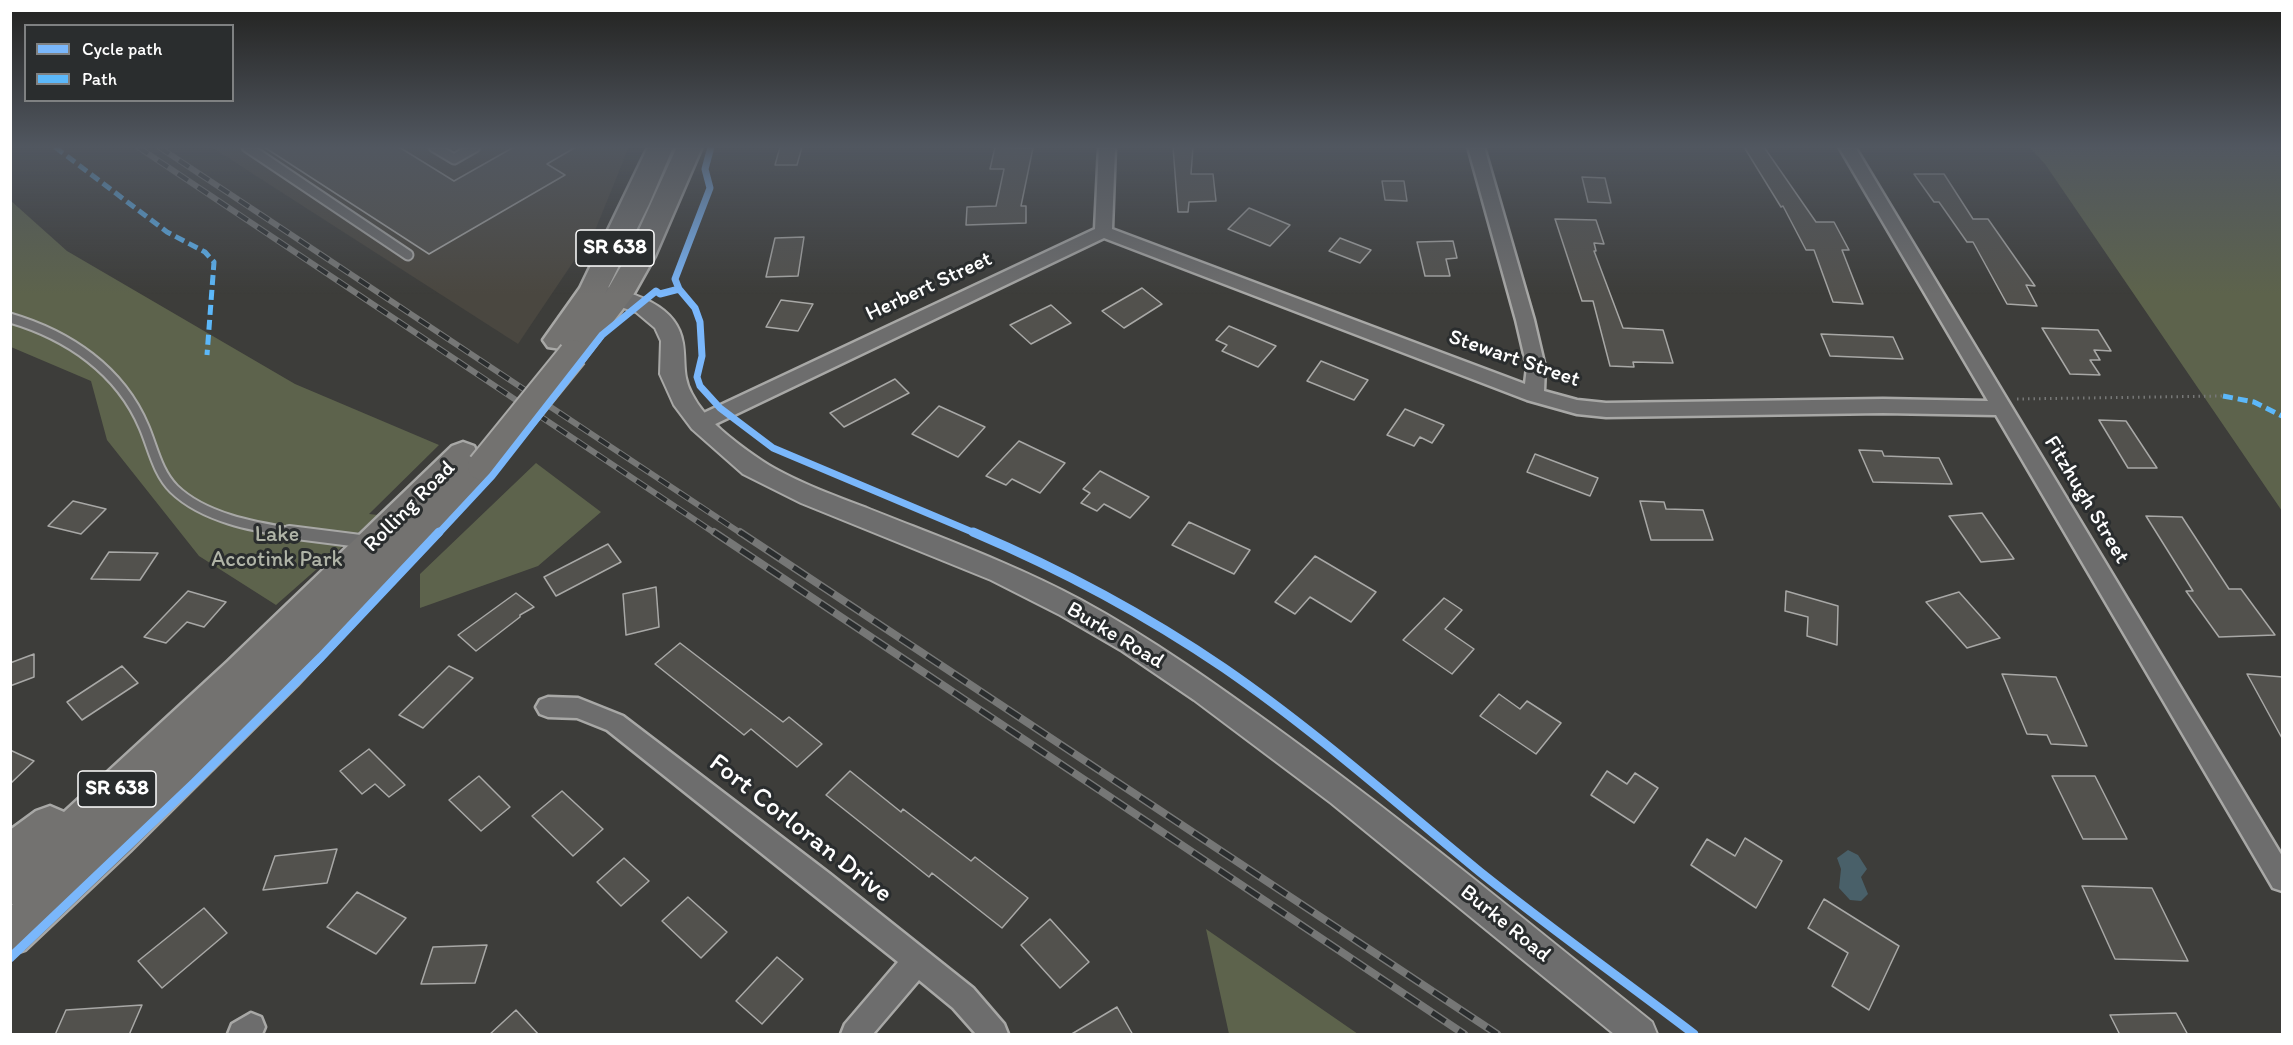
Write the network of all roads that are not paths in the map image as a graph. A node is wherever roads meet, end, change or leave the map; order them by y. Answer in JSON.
{"nodes":[{"id":1,"x":320,"y":196,"type":"edge"},
{"id":2,"x":640,"y":196,"type":"edge"},
{"id":3,"x":668,"y":196,"type":"edge"},
{"id":4,"x":1105,"y":196,"type":"edge"},
{"id":5,"x":1490,"y":196,"type":"edge"},
{"id":6,"x":1876,"y":196,"type":"edge"},
{"id":7,"x":1103,"y":232,"type":"junction"},
{"id":8,"x":408,"y":255,"type":"dead end"},
{"id":9,"x":605,"y":294,"type":"junction"},
{"id":10,"x":10,"y":318,"type":"edge"},
{"id":11,"x":1534,"y":395,"type":"junction"},
{"id":12,"x":2001,"y":404,"type":"junction"},
{"id":13,"x":700,"y":423,"type":"junction"},
{"id":14,"x":472,"y":460,"type":"junction"},
{"id":15,"x":374,"y":543,"type":"junction"},
{"id":16,"x":222,"y":691,"type":"junction"},
{"id":17,"x":548,"y":707,"type":"dead end"},
{"id":18,"x":10,"y":854,"type":"edge"},
{"id":19,"x":2283,"y":879,"type":"edge"},
{"id":20,"x":10,"y":886,"type":"edge"},
{"id":21,"x":10,"y":935,"type":"edge"},
{"id":22,"x":917,"y":961,"type":"junction"},
{"id":23,"x":855,"y":1035,"type":"edge"},
{"id":24,"x":994,"y":1035,"type":"edge"},
{"id":25,"x":1640,"y":1035,"type":"edge"}],
"edges":[{"from":1,"to":8,"type":"lane"},
{"from":2,"to":9,"type":"main road","name":"Rolling Road","number":"SR 638"},
{"from":3,"to":9,"type":"main road","name":"Rolling Road","number":"SR 638"},
{"from":4,"to":7,"type":"street"},
{"from":5,"to":11,"type":"street"},
{"from":6,"to":12,"type":"street","name":"Fitzhugh Street"},
{"from":7,"to":11,"type":"street","name":"Stewart Street"},
{"from":7,"to":13,"type":"street","name":"Herbert Street"},
{"from":9,"to":13,"type":"street","name":"Burke Road"},
{"from":9,"to":14,"type":"main road","name":"Rolling Road","number":"SR 638","bridge":true},
{"from":10,"to":15,"type":"lane"},
{"from":11,"to":12,"type":"street","name":"Stewart Street"},
{"from":12,"to":19,"type":"street","name":"Fitzhugh Street"},
{"from":13,"to":25,"type":"street","name":"Burke Road"},
{"from":14,"to":15,"type":"main road","name":"Rolling Road","number":"SR 638"},
{"from":14,"to":21,"type":"main road","name":"Rolling Road","number":"SR 638"},
{"from":15,"to":16,"type":"main road","name":"Rolling Road","number":"SR 638"},
{"from":16,"to":18,"type":"main road"},
{"from":16,"to":20,"type":"main road","name":"Rolling Road","number":"SR 638"},
{"from":17,"to":22,"type":"street","name":"Fort Corloran Drive"},
{"from":22,"to":23,"type":"street"},
{"from":22,"to":24,"type":"street","name":"Fort Corloran Drive"}]}
